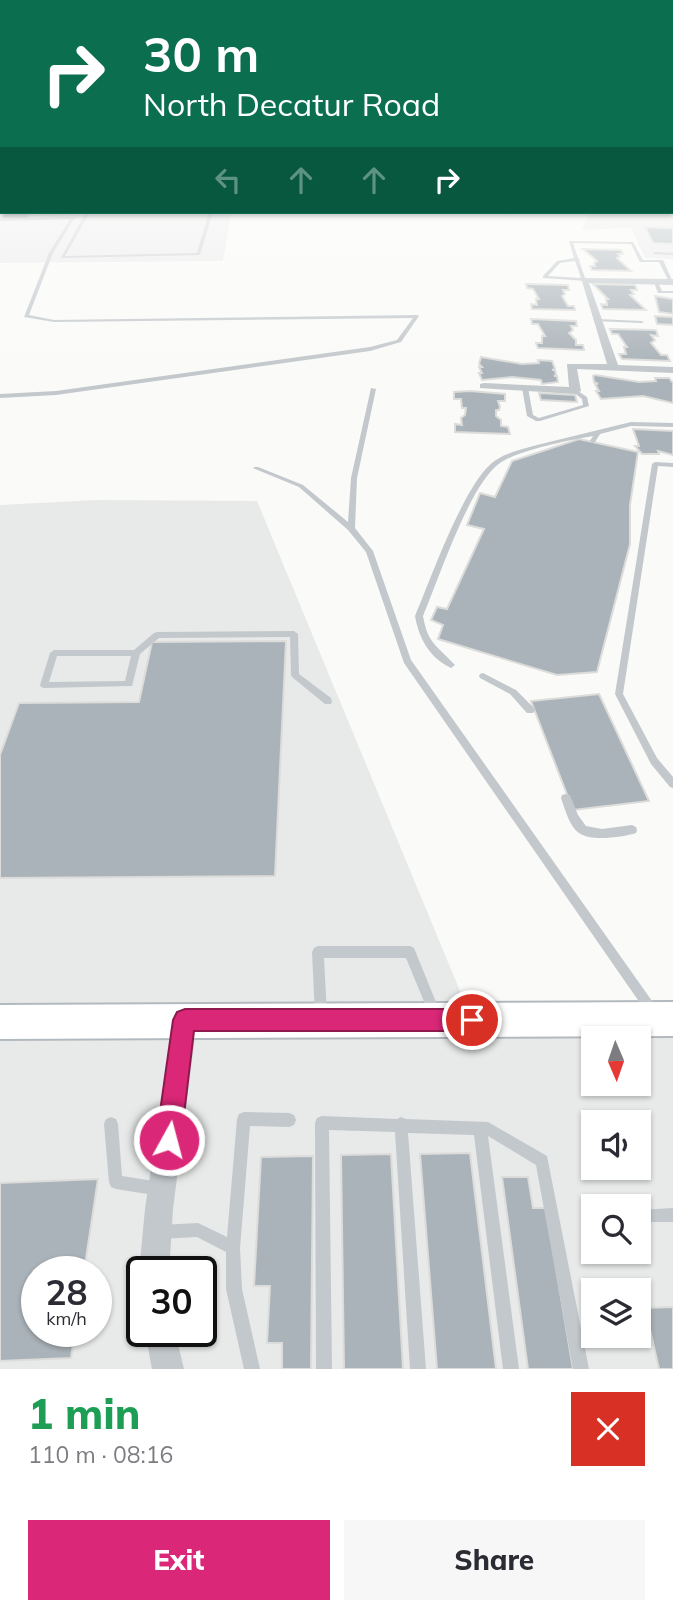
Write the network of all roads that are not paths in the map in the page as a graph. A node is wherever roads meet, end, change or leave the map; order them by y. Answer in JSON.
{"nodes":[{"id":1,"x":58,"y":241,"type":"edge"},
{"id":2,"x":71,"y":241,"type":"edge"},
{"id":3,"x":203,"y":241,"type":"edge"},
{"id":4,"x":654,"y":253,"type":"dead end"},
{"id":5,"x":673,"y":254,"type":"edge"},
{"id":6,"x":578,"y":259,"type":"junction"},
{"id":7,"x":584,"y":280,"type":"junction"},
{"id":8,"x":672,"y":285,"type":"edge"},
{"id":9,"x":597,"y":320,"type":"junction"},
{"id":10,"x":642,"y":322,"type":"dead end"},
{"id":11,"x":614,"y":368,"type":"junction"},
{"id":12,"x":673,"y":370,"type":"edge"},
{"id":13,"x":484,"y":386,"type":"dead end"},
{"id":14,"x":525,"y":388,"type":"junction"},
{"id":15,"x":373,"y":389,"type":"dead end"},
{"id":16,"x":575,"y":391,"type":"junction"},
{"id":17,"x":0,"y":396,"type":"edge"},
{"id":18,"x":673,"y":425,"type":"edge"},
{"id":19,"x":598,"y":433,"type":"junction"},
{"id":20,"x":593,"y":441,"type":"dead end"},
{"id":21,"x":673,"y":465,"type":"edge"},
{"id":22,"x":256,"y":468,"type":"dead end"},
{"id":23,"x":351,"y":528,"type":"junction"},
{"id":24,"x":136,"y":653,"type":"junction"},
{"id":25,"x":451,"y":665,"type":"dead end"},
{"id":26,"x":483,"y":676,"type":"dead end"},
{"id":27,"x":328,"y":701,"type":"dead end"},
{"id":28,"x":530,"y":710,"type":"dead end"},
{"id":29,"x":673,"y":784,"type":"edge"},
{"id":30,"x":566,"y":799,"type":"dead end"},
{"id":31,"x":632,"y":830,"type":"dead end"},
{"id":32,"x":666,"y":1019,"type":"edge"},
{"id":33,"x":185,"y":1020,"type":"junction"},
{"id":34,"x":321,"y":1020,"type":"junction"},
{"id":35,"x":438,"y":1020,"type":"junction"},
{"id":36,"x":0,"y":1022,"type":"edge"},
{"id":37,"x":289,"y":1120,"type":"dead end"},
{"id":38,"x":111,"y":1124,"type":"dead end"},
{"id":39,"x":401,"y":1124,"type":"junction"},
{"id":40,"x":480,"y":1129,"type":"junction"},
{"id":41,"x":162,"y":1189,"type":"junction"},
{"id":42,"x":673,"y":1215,"type":"edge"},
{"id":43,"x":651,"y":1216,"type":"edge"},
{"id":44,"x":158,"y":1233,"type":"junction"},
{"id":45,"x":233,"y":1248,"type":"junction"},
{"id":46,"x":156,"y":1256,"type":"edge"},
{"id":47,"x":163,"y":1347,"type":"edge"},
{"id":48,"x":168,"y":1369,"type":"edge"},
{"id":49,"x":252,"y":1369,"type":"edge"},
{"id":50,"x":324,"y":1369,"type":"edge"},
{"id":51,"x":418,"y":1369,"type":"edge"},
{"id":52,"x":511,"y":1369,"type":"edge"},
{"id":53,"x":581,"y":1369,"type":"edge"}],
"edges":[{"from":1,"to":17,"type":"lane"},
{"from":2,"to":3,"type":"lane"},
{"from":4,"to":5,"type":"lane"},
{"from":6,"to":7,"type":"lane"},
{"from":6,"to":7,"type":"lane"},
{"from":6,"to":8,"type":"lane"},
{"from":7,"to":8,"type":"street"},
{"from":7,"to":9,"type":"street"},
{"from":9,"to":10,"type":"lane"},
{"from":9,"to":11,"type":"street"},
{"from":11,"to":12,"type":"street"},
{"from":11,"to":16,"type":"street"},
{"from":13,"to":14,"type":"street"},
{"from":14,"to":16,"type":"street"},
{"from":14,"to":16,"type":"lane"},
{"from":15,"to":23,"type":"lane"},
{"from":18,"to":19,"type":"lane"},
{"from":19,"to":20,"type":"lane"},
{"from":19,"to":25,"type":"lane"},
{"from":21,"to":29,"type":"lane"},
{"from":22,"to":23,"type":"lane"},
{"from":23,"to":32,"type":"lane"},
{"from":24,"to":24,"type":"lane"},
{"from":24,"to":27,"type":"lane"},
{"from":26,"to":28,"type":"lane"},
{"from":30,"to":31,"type":"lane"},
{"from":32,"to":35,"type":"main road"},
{"from":33,"to":34,"type":"main road"},
{"from":33,"to":36,"type":"main road"},
{"from":33,"to":41,"type":"street"},
{"from":34,"to":35,"type":"main road"},
{"from":34,"to":35,"type":"lane"},
{"from":37,"to":45,"type":"lane"},
{"from":38,"to":41,"type":"lane"},
{"from":39,"to":40,"type":"lane"},
{"from":39,"to":50,"type":"lane"},
{"from":39,"to":51,"type":"lane"},
{"from":40,"to":52,"type":"lane"},
{"from":40,"to":53,"type":"lane"},
{"from":41,"to":44,"type":"street"},
{"from":42,"to":43,"type":"lane"},
{"from":44,"to":45,"type":"lane"},
{"from":44,"to":46,"type":"street"},
{"from":45,"to":49,"type":"lane"},
{"from":47,"to":48,"type":"street"}]}
